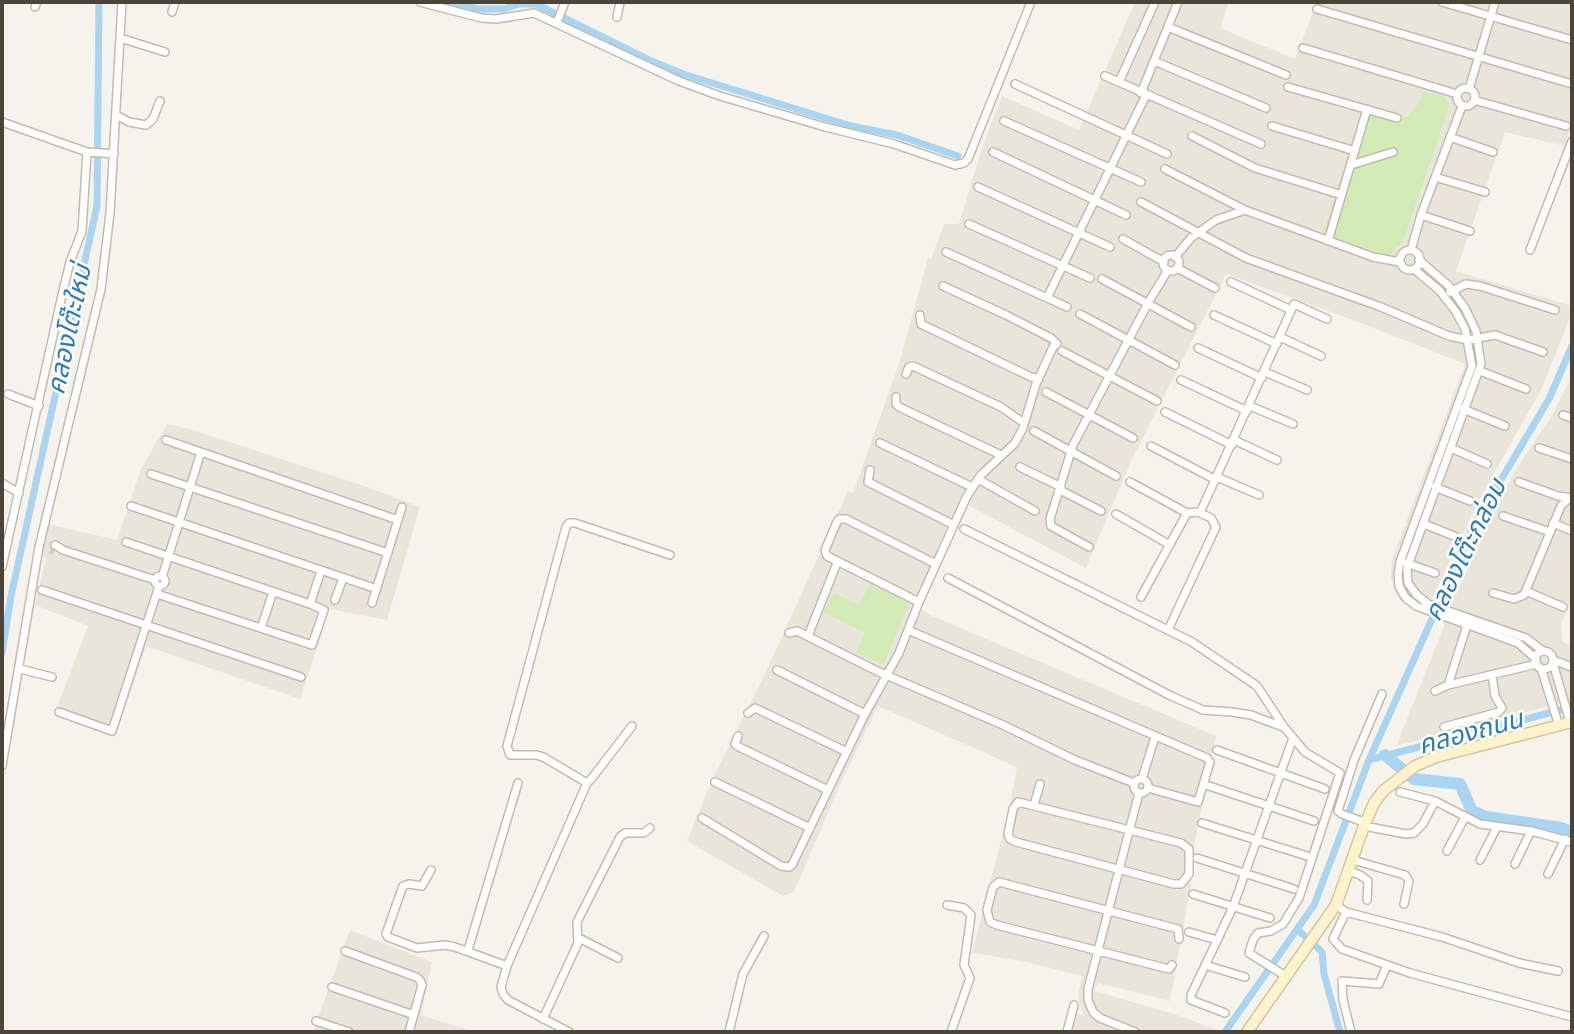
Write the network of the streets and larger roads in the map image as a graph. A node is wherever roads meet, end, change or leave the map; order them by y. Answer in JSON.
{"nodes":[{"id":1,"x":122,"y":2,"type":"edge"},
{"id":2,"x":175,"y":2,"type":"edge"},
{"id":3,"x":420,"y":2,"type":"edge"},
{"id":4,"x":620,"y":2,"type":"edge"},
{"id":5,"x":1031,"y":2,"type":"edge"},
{"id":6,"x":1155,"y":2,"type":"edge"},
{"id":7,"x":1178,"y":2,"type":"edge"},
{"id":8,"x":1442,"y":2,"type":"edge"},
{"id":9,"x":1495,"y":2,"type":"edge"},
{"id":10,"x":1317,"y":9,"type":"dead end"},
{"id":11,"x":172,"y":12,"type":"dead end"},
{"id":12,"x":561,"y":13,"type":"edge"},
{"id":13,"x":1492,"y":16,"type":"junction"},
{"id":14,"x":617,"y":17,"type":"dead end"},
{"id":15,"x":1168,"y":27,"type":"junction"},
{"id":16,"x":120,"y":38,"type":"junction"},
{"id":17,"x":1572,"y":40,"type":"edge"},
{"id":18,"x":1303,"y":48,"type":"dead end"},
{"id":19,"x":165,"y":52,"type":"dead end"},
{"id":20,"x":1479,"y":57,"type":"junction"},
{"id":21,"x":1154,"y":61,"type":"junction"},
{"id":22,"x":1286,"y":75,"type":"dead end"},
{"id":23,"x":1105,"y":76,"type":"dead end"},
{"id":24,"x":1119,"y":82,"type":"junction"},
{"id":25,"x":1015,"y":84,"type":"dead end"},
{"id":26,"x":1572,"y":84,"type":"edge"},
{"id":27,"x":1288,"y":87,"type":"dead end"},
{"id":28,"x":1469,"y":89,"type":"junction"},
{"id":29,"x":1143,"y":94,"type":"junction"},
{"id":30,"x":1457,"y":94,"type":"junction"},
{"id":31,"x":1474,"y":100,"type":"junction"},
{"id":32,"x":160,"y":101,"type":"dead end"},
{"id":33,"x":1462,"y":106,"type":"junction"},
{"id":34,"x":1266,"y":108,"type":"dead end"},
{"id":35,"x":1367,"y":110,"type":"junction"},
{"id":36,"x":116,"y":115,"type":"junction"},
{"id":37,"x":1397,"y":118,"type":"dead end"},
{"id":38,"x":1004,"y":121,"type":"dead end"},
{"id":39,"x":2,"y":122,"type":"edge"},
{"id":40,"x":1566,"y":125,"type":"dead end"},
{"id":41,"x":1272,"y":126,"type":"dead end"},
{"id":42,"x":1126,"y":135,"type":"junction"},
{"id":43,"x":1192,"y":136,"type":"dead end"},
{"id":44,"x":1450,"y":137,"type":"junction"},
{"id":45,"x":1572,"y":141,"type":"edge"},
{"id":46,"x":1261,"y":144,"type":"dead end"},
{"id":47,"x":1355,"y":151,"type":"junction"},
{"id":48,"x":90,"y":152,"type":"junction"},
{"id":49,"x":993,"y":152,"type":"dead end"},
{"id":50,"x":1393,"y":152,"type":"dead end"},
{"id":51,"x":1493,"y":152,"type":"dead end"},
{"id":52,"x":111,"y":154,"type":"junction"},
{"id":53,"x":1167,"y":154,"type":"dead end"},
{"id":54,"x":1351,"y":165,"type":"junction"},
{"id":55,"x":1110,"y":168,"type":"junction"},
{"id":56,"x":1165,"y":169,"type":"dead end"},
{"id":57,"x":1436,"y":177,"type":"junction"},
{"id":58,"x":1141,"y":182,"type":"dead end"},
{"id":59,"x":978,"y":187,"type":"dead end"},
{"id":60,"x":1485,"y":192,"type":"dead end"},
{"id":61,"x":1342,"y":195,"type":"junction"},
{"id":62,"x":1095,"y":200,"type":"junction"},
{"id":63,"x":1141,"y":202,"type":"dead end"},
{"id":64,"x":1245,"y":210,"type":"junction"},
{"id":65,"x":1125,"y":215,"type":"dead end"},
{"id":66,"x":1421,"y":215,"type":"junction"},
{"id":67,"x":969,"y":224,"type":"dead end"},
{"id":68,"x":1470,"y":231,"type":"dead end"},
{"id":69,"x":1079,"y":232,"type":"junction"},
{"id":70,"x":1199,"y":232,"type":"junction"},
{"id":71,"x":1123,"y":239,"type":"dead end"},
{"id":72,"x":1328,"y":241,"type":"junction"},
{"id":73,"x":1110,"y":247,"type":"dead end"},
{"id":74,"x":1411,"y":250,"type":"junction"},
{"id":75,"x":1531,"y":250,"type":"dead end"},
{"id":76,"x":946,"y":252,"type":"dead end"},
{"id":77,"x":1175,"y":257,"type":"junction"},
{"id":78,"x":1419,"y":260,"type":"junction"},
{"id":79,"x":1164,"y":262,"type":"junction"},
{"id":80,"x":1400,"y":262,"type":"junction"},
{"id":81,"x":1063,"y":265,"type":"junction"},
{"id":82,"x":1177,"y":268,"type":"junction"},
{"id":83,"x":1414,"y":269,"type":"junction"},
{"id":84,"x":1168,"y":270,"type":"junction"},
{"id":85,"x":1090,"y":278,"type":"dead end"},
{"id":86,"x":1102,"y":279,"type":"dead end"},
{"id":87,"x":1231,"y":282,"type":"dead end"},
{"id":88,"x":943,"y":286,"type":"dead end"},
{"id":89,"x":1215,"y":288,"type":"dead end"},
{"id":90,"x":1453,"y":290,"type":"junction"},
{"id":91,"x":1444,"y":296,"type":"junction"},
{"id":92,"x":1047,"y":298,"type":"junction"},
{"id":93,"x":1148,"y":303,"type":"junction"},
{"id":94,"x":1068,"y":307,"type":"dead end"},
{"id":95,"x":1291,"y":310,"type":"junction"},
{"id":96,"x":1555,"y":310,"type":"dead end"},
{"id":97,"x":1080,"y":314,"type":"dead end"},
{"id":98,"x":920,"y":315,"type":"dead end"},
{"id":99,"x":1214,"y":315,"type":"dead end"},
{"id":100,"x":1327,"y":319,"type":"dead end"},
{"id":101,"x":1191,"y":327,"type":"dead end"},
{"id":102,"x":1478,"y":337,"type":"junction"},
{"id":103,"x":1129,"y":340,"type":"junction"},
{"id":104,"x":1468,"y":340,"type":"junction"},
{"id":105,"x":1278,"y":341,"type":"junction"},
{"id":106,"x":1198,"y":348,"type":"dead end"},
{"id":107,"x":1062,"y":351,"type":"dead end"},
{"id":108,"x":1543,"y":352,"type":"dead end"},
{"id":109,"x":1321,"y":356,"type":"dead end"},
{"id":110,"x":1175,"y":365,"type":"dead end"},
{"id":111,"x":1480,"y":371,"type":"junction"},
{"id":112,"x":906,"y":374,"type":"dead end"},
{"id":113,"x":1264,"y":375,"type":"junction"},
{"id":114,"x":1109,"y":377,"type":"junction"},
{"id":115,"x":1039,"y":379,"type":"junction"},
{"id":116,"x":1181,"y":380,"type":"dead end"},
{"id":117,"x":1526,"y":389,"type":"dead end"},
{"id":118,"x":1307,"y":390,"type":"dead end"},
{"id":119,"x":1046,"y":392,"type":"dead end"},
{"id":120,"x":8,"y":394,"type":"dead end"},
{"id":121,"x":896,"y":397,"type":"dead end"},
{"id":122,"x":1157,"y":401,"type":"dead end"},
{"id":123,"x":39,"y":406,"type":"junction"},
{"id":124,"x":1461,"y":408,"type":"junction"},
{"id":125,"x":1249,"y":409,"type":"junction"},
{"id":126,"x":1165,"y":412,"type":"dead end"},
{"id":127,"x":1089,"y":415,"type":"junction"},
{"id":128,"x":1563,"y":415,"type":"dead end"},
{"id":129,"x":1572,"y":418,"type":"edge"},
{"id":130,"x":1024,"y":423,"type":"junction"},
{"id":131,"x":1293,"y":424,"type":"dead end"},
{"id":132,"x":1505,"y":426,"type":"dead end"},
{"id":133,"x":1034,"y":431,"type":"dead end"},
{"id":134,"x":1133,"y":438,"type":"dead end"},
{"id":135,"x":166,"y":440,"type":"dead end"},
{"id":136,"x":880,"y":443,"type":"dead end"},
{"id":137,"x":1233,"y":443,"type":"junction"},
{"id":138,"x":1151,"y":446,"type":"dead end"},
{"id":139,"x":1451,"y":448,"type":"junction"},
{"id":140,"x":1539,"y":448,"type":"dead end"},
{"id":141,"x":201,"y":452,"type":"junction"},
{"id":142,"x":1071,"y":453,"type":"junction"},
{"id":143,"x":1001,"y":455,"type":"junction"},
{"id":144,"x":1572,"y":459,"type":"edge"},
{"id":145,"x":1278,"y":460,"type":"dead end"},
{"id":146,"x":1487,"y":464,"type":"dead end"},
{"id":147,"x":1020,"y":467,"type":"dead end"},
{"id":148,"x":870,"y":470,"type":"dead end"},
{"id":149,"x":151,"y":474,"type":"dead end"},
{"id":150,"x":1116,"y":476,"type":"dead end"},
{"id":151,"x":1217,"y":478,"type":"junction"},
{"id":152,"x":978,"y":479,"type":"junction"},
{"id":153,"x":1130,"y":482,"type":"dead end"},
{"id":154,"x":1519,"y":482,"type":"dead end"},
{"id":155,"x":2,"y":483,"type":"edge"},
{"id":156,"x":1428,"y":485,"type":"junction"},
{"id":157,"x":190,"y":487,"type":"junction"},
{"id":158,"x":972,"y":487,"type":"junction"},
{"id":159,"x":1061,"y":488,"type":"junction"},
{"id":160,"x":1437,"y":488,"type":"junction"},
{"id":161,"x":19,"y":493,"type":"junction"},
{"id":162,"x":1259,"y":495,"type":"dead end"},
{"id":163,"x":1571,"y":498,"type":"edge"},
{"id":164,"x":1470,"y":501,"type":"dead end"},
{"id":165,"x":131,"y":506,"type":"dead end"},
{"id":166,"x":402,"y":507,"type":"dead end"},
{"id":167,"x":1035,"y":511,"type":"dead end"},
{"id":168,"x":1101,"y":511,"type":"dead end"},
{"id":169,"x":1187,"y":513,"type":"junction"},
{"id":170,"x":1200,"y":513,"type":"junction"},
{"id":171,"x":1115,"y":514,"type":"dead end"},
{"id":172,"x":1503,"y":516,"type":"dead end"},
{"id":173,"x":398,"y":520,"type":"junction"},
{"id":174,"x":179,"y":522,"type":"junction"},
{"id":175,"x":1553,"y":523,"type":"junction"},
{"id":176,"x":1424,"y":524,"type":"junction"},
{"id":177,"x":954,"y":525,"type":"junction"},
{"id":178,"x":964,"y":529,"type":"dead end"},
{"id":179,"x":1572,"y":531,"type":"edge"},
{"id":180,"x":1550,"y":532,"type":"junction"},
{"id":181,"x":1454,"y":536,"type":"dead end"},
{"id":182,"x":126,"y":542,"type":"dead end"},
{"id":183,"x":40,"y":543,"type":"junction"},
{"id":184,"x":1170,"y":545,"type":"junction"},
{"id":185,"x":1089,"y":547,"type":"dead end"},
{"id":186,"x":388,"y":553,"type":"junction"},
{"id":187,"x":670,"y":555,"type":"dead end"},
{"id":188,"x":169,"y":557,"type":"junction"},
{"id":189,"x":837,"y":563,"type":"junction"},
{"id":190,"x":1404,"y":563,"type":"junction"},
{"id":191,"x":936,"y":564,"type":"junction"},
{"id":192,"x":2,"y":567,"type":"edge"},
{"id":193,"x":321,"y":570,"type":"junction"},
{"id":194,"x":1435,"y":573,"type":"dead end"},
{"id":195,"x":342,"y":578,"type":"junction"},
{"id":196,"x":948,"y":578,"type":"dead end"},
{"id":197,"x":158,"y":584,"type":"junction"},
{"id":198,"x":377,"y":589,"type":"junction"},
{"id":199,"x":42,"y":590,"type":"dead end"},
{"id":200,"x":273,"y":592,"type":"junction"},
{"id":201,"x":1526,"y":592,"type":"junction"},
{"id":202,"x":1493,"y":593,"type":"dead end"},
{"id":203,"x":1141,"y":597,"type":"dead end"},
{"id":204,"x":335,"y":600,"type":"dead end"},
{"id":205,"x":919,"y":601,"type":"junction"},
{"id":206,"x":372,"y":603,"type":"dead end"},
{"id":207,"x":310,"y":604,"type":"junction"},
{"id":208,"x":1563,"y":607,"type":"dead end"},
{"id":209,"x":1469,"y":622,"type":"junction"},
{"id":210,"x":147,"y":626,"type":"junction"},
{"id":211,"x":261,"y":628,"type":"junction"},
{"id":212,"x":908,"y":630,"type":"junction"},
{"id":213,"x":1168,"y":630,"type":"junction"},
{"id":214,"x":789,"y":634,"type":"dead end"},
{"id":215,"x":808,"y":636,"type":"junction"},
{"id":216,"x":1544,"y":651,"type":"junction"},
{"id":217,"x":1553,"y":662,"type":"junction"},
{"id":218,"x":1538,"y":664,"type":"junction"},
{"id":219,"x":1572,"y":667,"type":"edge"},
{"id":220,"x":20,"y":669,"type":"junction"},
{"id":221,"x":777,"y":670,"type":"dead end"},
{"id":222,"x":887,"y":675,"type":"junction"},
{"id":223,"x":1492,"y":675,"type":"junction"},
{"id":224,"x":52,"y":677,"type":"dead end"},
{"id":225,"x":301,"y":677,"type":"dead end"},
{"id":226,"x":1448,"y":685,"type":"junction"},
{"id":227,"x":1560,"y":689,"type":"junction"},
{"id":228,"x":1435,"y":691,"type":"dead end"},
{"id":229,"x":1548,"y":692,"type":"junction"},
{"id":230,"x":1382,"y":694,"type":"dead end"},
{"id":231,"x":59,"y":712,"type":"dead end"},
{"id":232,"x":748,"y":713,"type":"dead end"},
{"id":233,"x":865,"y":715,"type":"junction"},
{"id":234,"x":1570,"y":720,"type":"edge"},
{"id":235,"x":1558,"y":723,"type":"junction"},
{"id":236,"x":632,"y":726,"type":"dead end"},
{"id":237,"x":1284,"y":727,"type":"junction"},
{"id":238,"x":1444,"y":727,"type":"dead end"},
{"id":239,"x":738,"y":736,"type":"dead end"},
{"id":240,"x":1155,"y":737,"type":"junction"},
{"id":241,"x":1293,"y":738,"type":"junction"},
{"id":242,"x":1217,"y":750,"type":"dead end"},
{"id":243,"x":846,"y":752,"type":"junction"},
{"id":244,"x":2,"y":766,"type":"edge"},
{"id":245,"x":1280,"y":773,"type":"junction"},
{"id":246,"x":1142,"y":779,"type":"junction"},
{"id":247,"x":715,"y":782,"type":"dead end"},
{"id":248,"x":518,"y":783,"type":"dead end"},
{"id":249,"x":587,"y":783,"type":"junction"},
{"id":250,"x":1134,"y":783,"type":"junction"},
{"id":251,"x":1040,"y":784,"type":"dead end"},
{"id":252,"x":1209,"y":786,"type":"dead end"},
{"id":253,"x":1148,"y":788,"type":"junction"},
{"id":254,"x":1325,"y":789,"type":"dead end"},
{"id":255,"x":828,"y":790,"type":"junction"},
{"id":256,"x":1400,"y":792,"type":"dead end"},
{"id":257,"x":1139,"y":793,"type":"junction"},
{"id":258,"x":1435,"y":801,"type":"junction"},
{"id":259,"x":1034,"y":805,"type":"junction"},
{"id":260,"x":1268,"y":806,"type":"junction"},
{"id":261,"x":1465,"y":817,"type":"junction"},
{"id":262,"x":702,"y":818,"type":"dead end"},
{"id":263,"x":1314,"y":821,"type":"dead end"},
{"id":264,"x":1202,"y":823,"type":"dead end"},
{"id":265,"x":1365,"y":824,"type":"junction"},
{"id":266,"x":1497,"y":827,"type":"junction"},
{"id":267,"x":650,"y":828,"type":"dead end"},
{"id":268,"x":810,"y":828,"type":"junction"},
{"id":269,"x":1129,"y":830,"type":"junction"},
{"id":270,"x":1531,"y":831,"type":"junction"},
{"id":271,"x":1256,"y":840,"type":"junction"},
{"id":272,"x":1568,"y":841,"type":"edge"},
{"id":273,"x":1447,"y":851,"type":"dead end"},
{"id":274,"x":1307,"y":856,"type":"dead end"},
{"id":275,"x":1197,"y":858,"type":"dead end"},
{"id":276,"x":1353,"y":860,"type":"junction"},
{"id":277,"x":1480,"y":860,"type":"dead end"},
{"id":278,"x":1515,"y":864,"type":"dead end"},
{"id":279,"x":1119,"y":869,"type":"junction"},
{"id":280,"x":431,"y":870,"type":"dead end"},
{"id":281,"x":1349,"y":871,"type":"junction"},
{"id":282,"x":1245,"y":873,"type":"junction"},
{"id":283,"x":1548,"y":874,"type":"dead end"},
{"id":284,"x":1294,"y":889,"type":"dead end"},
{"id":285,"x":1193,"y":894,"type":"dead end"},
{"id":286,"x":1367,"y":900,"type":"dead end"},
{"id":287,"x":1404,"y":904,"type":"dead end"},
{"id":288,"x":947,"y":905,"type":"dead end"},
{"id":289,"x":1336,"y":905,"type":"junction"},
{"id":290,"x":1233,"y":907,"type":"junction"},
{"id":291,"x":1108,"y":910,"type":"junction"},
{"id":292,"x":1346,"y":912,"type":"junction"},
{"id":293,"x":1270,"y":918,"type":"dead end"},
{"id":294,"x":1189,"y":932,"type":"dead end"},
{"id":295,"x":764,"y":936,"type":"dead end"},
{"id":296,"x":579,"y":938,"type":"junction"},
{"id":297,"x":1179,"y":939,"type":"dead end"},
{"id":298,"x":1217,"y":940,"type":"junction"},
{"id":299,"x":468,"y":950,"type":"junction"},
{"id":300,"x":345,"y":951,"type":"dead end"},
{"id":301,"x":1098,"y":952,"type":"junction"},
{"id":302,"x":618,"y":958,"type":"dead end"},
{"id":303,"x":1171,"y":965,"type":"dead end"},
{"id":304,"x":1205,"y":965,"type":"junction"},
{"id":305,"x":1387,"y":965,"type":"junction"},
{"id":306,"x":507,"y":966,"type":"junction"},
{"id":307,"x":1558,"y":971,"type":"dead end"},
{"id":308,"x":1285,"y":976,"type":"junction"},
{"id":309,"x":1245,"y":978,"type":"dead end"},
{"id":310,"x":332,"y":987,"type":"dead end"},
{"id":311,"x":1074,"y":1005,"type":"dead end"},
{"id":312,"x":1225,"y":1013,"type":"dead end"},
{"id":313,"x":414,"y":1015,"type":"junction"},
{"id":314,"x":1572,"y":1017,"type":"edge"},
{"id":315,"x":543,"y":1019,"type":"junction"},
{"id":316,"x":316,"y":1021,"type":"dead end"},
{"id":317,"x":349,"y":1032,"type":"edge"},
{"id":318,"x":409,"y":1032,"type":"edge"},
{"id":319,"x":569,"y":1032,"type":"edge"},
{"id":320,"x":729,"y":1032,"type":"edge"},
{"id":321,"x":951,"y":1032,"type":"edge"},
{"id":322,"x":1067,"y":1032,"type":"edge"},
{"id":323,"x":1135,"y":1032,"type":"edge"},
{"id":324,"x":1247,"y":1032,"type":"edge"},
{"id":325,"x":1351,"y":1032,"type":"edge"}],
"edges":[{"from":1,"to":16,"type":"street"},
{"from":2,"to":11,"type":"street"},
{"from":3,"to":12,"type":"street"},
{"from":4,"to":14,"type":"street"},
{"from":5,"to":12,"type":"street"},
{"from":6,"to":24,"type":"street"},
{"from":7,"to":15,"type":"street"},
{"from":8,"to":13,"type":"street"},
{"from":9,"to":13,"type":"street"},
{"from":10,"to":20,"type":"street"},
{"from":13,"to":17,"type":"street"},
{"from":13,"to":20,"type":"street"},
{"from":15,"to":21,"type":"street"},
{"from":15,"to":22,"type":"street"},
{"from":16,"to":19,"type":"street"},
{"from":16,"to":36,"type":"street"},
{"from":18,"to":30,"type":"street"},
{"from":20,"to":26,"type":"street"},
{"from":20,"to":28,"type":"street"},
{"from":21,"to":29,"type":"street"},
{"from":21,"to":34,"type":"street"},
{"from":23,"to":24,"type":"street"},
{"from":24,"to":29,"type":"street"},
{"from":25,"to":42,"type":"street"},
{"from":27,"to":35,"type":"street"},
{"from":28,"to":30,"type":"street"},
{"from":28,"to":31,"type":"street"},
{"from":29,"to":42,"type":"street"},
{"from":29,"to":46,"type":"street"},
{"from":30,"to":33,"type":"street"},
{"from":31,"to":33,"type":"street"},
{"from":31,"to":40,"type":"street"},
{"from":32,"to":36,"type":"street"},
{"from":33,"to":44,"type":"street"},
{"from":35,"to":37,"type":"street"},
{"from":35,"to":47,"type":"street"},
{"from":36,"to":52,"type":"street"},
{"from":38,"to":55,"type":"street"},
{"from":39,"to":48,"type":"street"},
{"from":41,"to":47,"type":"street"},
{"from":42,"to":53,"type":"street"},
{"from":42,"to":55,"type":"street"},
{"from":43,"to":61,"type":"street"},
{"from":44,"to":51,"type":"street"},
{"from":44,"to":57,"type":"street"},
{"from":45,"to":75,"type":"street"},
{"from":47,"to":54,"type":"street"},
{"from":48,"to":52,"type":"street"},
{"from":48,"to":123,"type":"street"},
{"from":49,"to":62,"type":"street"},
{"from":50,"to":54,"type":"street"},
{"from":52,"to":183,"type":"street"},
{"from":54,"to":61,"type":"street"},
{"from":55,"to":58,"type":"street"},
{"from":55,"to":62,"type":"street"},
{"from":56,"to":64,"type":"street"},
{"from":57,"to":60,"type":"street"},
{"from":57,"to":66,"type":"street"},
{"from":59,"to":69,"type":"street"},
{"from":61,"to":72,"type":"street"},
{"from":62,"to":65,"type":"street"},
{"from":62,"to":69,"type":"street"},
{"from":63,"to":70,"type":"street"},
{"from":64,"to":70,"type":"street"},
{"from":64,"to":72,"type":"street"},
{"from":66,"to":68,"type":"street"},
{"from":66,"to":74,"type":"street"},
{"from":67,"to":81,"type":"street"},
{"from":69,"to":73,"type":"street"},
{"from":69,"to":81,"type":"street"},
{"from":70,"to":77,"type":"street"},
{"from":70,"to":104,"type":"street"},
{"from":71,"to":79,"type":"street"},
{"from":72,"to":80,"type":"street"},
{"from":74,"to":78,"type":"street"},
{"from":74,"to":80,"type":"street"},
{"from":76,"to":92,"type":"street"},
{"from":77,"to":79,"type":"street"},
{"from":77,"to":82,"type":"street"},
{"from":78,"to":83,"type":"street"},
{"from":78,"to":90,"type":"street"},
{"from":79,"to":84,"type":"street"},
{"from":80,"to":83,"type":"street"},
{"from":81,"to":85,"type":"street"},
{"from":81,"to":92,"type":"street"},
{"from":82,"to":84,"type":"street"},
{"from":82,"to":89,"type":"street"},
{"from":83,"to":91,"type":"street"},
{"from":84,"to":93,"type":"street"},
{"from":86,"to":93,"type":"street"},
{"from":87,"to":95,"type":"street"},
{"from":88,"to":115,"type":"street"},
{"from":90,"to":91,"type":"street"},
{"from":90,"to":96,"type":"street"},
{"from":90,"to":102,"type":"street"},
{"from":91,"to":104,"type":"street"},
{"from":92,"to":94,"type":"street"},
{"from":93,"to":101,"type":"street"},
{"from":93,"to":103,"type":"street"},
{"from":95,"to":100,"type":"street"},
{"from":95,"to":105,"type":"street"},
{"from":97,"to":103,"type":"street"},
{"from":98,"to":115,"type":"street"},
{"from":99,"to":105,"type":"street"},
{"from":102,"to":104,"type":"street"},
{"from":102,"to":108,"type":"street"},
{"from":102,"to":111,"type":"street"},
{"from":103,"to":110,"type":"street"},
{"from":103,"to":114,"type":"street"},
{"from":104,"to":124,"type":"street"},
{"from":105,"to":109,"type":"street"},
{"from":105,"to":113,"type":"street"},
{"from":106,"to":113,"type":"street"},
{"from":107,"to":114,"type":"street"},
{"from":111,"to":117,"type":"street"},
{"from":111,"to":124,"type":"street"},
{"from":112,"to":130,"type":"street"},
{"from":113,"to":118,"type":"street"},
{"from":113,"to":125,"type":"street"},
{"from":114,"to":122,"type":"street"},
{"from":114,"to":127,"type":"street"},
{"from":115,"to":130,"type":"street"},
{"from":116,"to":125,"type":"street"},
{"from":119,"to":127,"type":"street"},
{"from":120,"to":123,"type":"street"},
{"from":121,"to":143,"type":"street"},
{"from":123,"to":161,"type":"street"},
{"from":124,"to":132,"type":"street"},
{"from":124,"to":139,"type":"street"},
{"from":124,"to":156,"type":"street"},
{"from":125,"to":131,"type":"street"},
{"from":125,"to":137,"type":"street"},
{"from":126,"to":137,"type":"street"},
{"from":127,"to":134,"type":"street"},
{"from":127,"to":142,"type":"street"},
{"from":128,"to":129,"type":"street"},
{"from":130,"to":143,"type":"street"},
{"from":133,"to":142,"type":"street"},
{"from":135,"to":141,"type":"street"},
{"from":136,"to":158,"type":"street"},
{"from":137,"to":145,"type":"street"},
{"from":137,"to":151,"type":"street"},
{"from":138,"to":151,"type":"street"},
{"from":139,"to":146,"type":"street"},
{"from":139,"to":160,"type":"street"},
{"from":140,"to":144,"type":"street"},
{"from":141,"to":157,"type":"street"},
{"from":141,"to":173,"type":"street"},
{"from":142,"to":150,"type":"street"},
{"from":142,"to":159,"type":"street"},
{"from":143,"to":152,"type":"street"},
{"from":147,"to":159,"type":"street"},
{"from":148,"to":177,"type":"street"},
{"from":149,"to":157,"type":"street"},
{"from":151,"to":162,"type":"street"},
{"from":151,"to":170,"type":"street"},
{"from":152,"to":158,"type":"street"},
{"from":152,"to":167,"type":"street"},
{"from":153,"to":169,"type":"street"},
{"from":154,"to":163,"type":"street"},
{"from":155,"to":161,"type":"street"},
{"from":156,"to":160,"type":"street"},
{"from":156,"to":190,"type":"street"},
{"from":157,"to":174,"type":"street"},
{"from":157,"to":186,"type":"street"},
{"from":158,"to":177,"type":"street"},
{"from":159,"to":168,"type":"street"},
{"from":159,"to":185,"type":"street"},
{"from":160,"to":164,"type":"street"},
{"from":160,"to":176,"type":"street"},
{"from":161,"to":192,"type":"street"},
{"from":163,"to":175,"type":"street"},
{"from":165,"to":174,"type":"street"},
{"from":166,"to":173,"type":"street"},
{"from":169,"to":170,"type":"street"},
{"from":169,"to":184,"type":"street"},
{"from":170,"to":213,"type":"street"},
{"from":171,"to":184,"type":"street"},
{"from":172,"to":180,"type":"street"},
{"from":173,"to":186,"type":"street"},
{"from":174,"to":188,"type":"street"},
{"from":174,"to":193,"type":"street"},
{"from":175,"to":179,"type":"street"},
{"from":175,"to":180,"type":"street"},
{"from":176,"to":181,"type":"street"},
{"from":176,"to":190,"type":"street"},
{"from":177,"to":191,"type":"street"},
{"from":178,"to":213,"type":"street"},
{"from":180,"to":201,"type":"street"},
{"from":182,"to":188,"type":"street"},
{"from":183,"to":197,"type":"street"},
{"from":183,"to":220,"type":"street"},
{"from":184,"to":203,"type":"street"},
{"from":186,"to":198,"type":"street"},
{"from":187,"to":249,"type":"street"},
{"from":188,"to":197,"type":"street"},
{"from":188,"to":200,"type":"street"},
{"from":189,"to":191,"type":"street"},
{"from":189,"to":205,"type":"street"},
{"from":189,"to":215,"type":"street"},
{"from":190,"to":194,"type":"street"},
{"from":190,"to":209,"type":"street"},
{"from":191,"to":205,"type":"street"},
{"from":193,"to":195,"type":"street"},
{"from":193,"to":207,"type":"street"},
{"from":195,"to":198,"type":"street"},
{"from":195,"to":204,"type":"street"},
{"from":196,"to":237,"type":"street"},
{"from":197,"to":210,"type":"street"},
{"from":197,"to":211,"type":"street"},
{"from":198,"to":206,"type":"street"},
{"from":199,"to":210,"type":"street"},
{"from":200,"to":207,"type":"street"},
{"from":200,"to":211,"type":"street"},
{"from":201,"to":202,"type":"street"},
{"from":201,"to":208,"type":"street"},
{"from":205,"to":212,"type":"street"},
{"from":207,"to":211,"type":"street"},
{"from":209,"to":216,"type":"street"},
{"from":209,"to":218,"type":"street"},
{"from":209,"to":226,"type":"street"},
{"from":210,"to":225,"type":"street"},
{"from":210,"to":231,"type":"street"},
{"from":212,"to":222,"type":"street"},
{"from":212,"to":240,"type":"street"},
{"from":213,"to":237,"type":"street"},
{"from":214,"to":215,"type":"street"},
{"from":215,"to":222,"type":"street"},
{"from":216,"to":217,"type":"street"},
{"from":216,"to":218,"type":"street"},
{"from":217,"to":218,"type":"street"},
{"from":217,"to":219,"type":"street"},
{"from":217,"to":227,"type":"street"},
{"from":218,"to":223,"type":"street"},
{"from":218,"to":229,"type":"street"},
{"from":220,"to":224,"type":"street"},
{"from":220,"to":244,"type":"street"},
{"from":221,"to":233,"type":"street"},
{"from":222,"to":233,"type":"street"},
{"from":222,"to":250,"type":"street"},
{"from":223,"to":226,"type":"street"},
{"from":223,"to":238,"type":"street"},
{"from":226,"to":228,"type":"street"},
{"from":227,"to":229,"type":"street"},
{"from":227,"to":234,"type":"street"},
{"from":229,"to":235,"type":"street"},
{"from":230,"to":265,"type":"street"},
{"from":232,"to":243,"type":"street"},
{"from":233,"to":243,"type":"street"},
{"from":234,"to":235,"type":"street"},
{"from":235,"to":265,"type":"street"},
{"from":236,"to":249,"type":"street"},
{"from":237,"to":241,"type":"street"},
{"from":239,"to":255,"type":"street"},
{"from":240,"to":246,"type":"street"},
{"from":240,"to":253,"type":"street"},
{"from":241,"to":245,"type":"street"},
{"from":241,"to":308,"type":"street"},
{"from":242,"to":245,"type":"street"},
{"from":243,"to":255,"type":"street"},
{"from":245,"to":254,"type":"street"},
{"from":245,"to":260,"type":"street"},
{"from":246,"to":250,"type":"street"},
{"from":246,"to":253,"type":"street"},
{"from":247,"to":268,"type":"street"},
{"from":248,"to":299,"type":"street"},
{"from":249,"to":306,"type":"street"},
{"from":250,"to":257,"type":"street"},
{"from":251,"to":259,"type":"street"},
{"from":252,"to":260,"type":"street"},
{"from":253,"to":257,"type":"street"},
{"from":255,"to":268,"type":"street"},
{"from":256,"to":258,"type":"street"},
{"from":257,"to":269,"type":"street"},
{"from":258,"to":261,"type":"street"},
{"from":258,"to":265,"type":"street"},
{"from":259,"to":269,"type":"street"},
{"from":259,"to":279,"type":"street"},
{"from":260,"to":263,"type":"street"},
{"from":260,"to":271,"type":"street"},
{"from":261,"to":266,"type":"street"},
{"from":261,"to":273,"type":"street"},
{"from":262,"to":268,"type":"street"},
{"from":264,"to":271,"type":"street"},
{"from":265,"to":276,"type":"street"},
{"from":266,"to":270,"type":"street"},
{"from":266,"to":277,"type":"street"},
{"from":267,"to":296,"type":"street"},
{"from":269,"to":279,"type":"street"},
{"from":269,"to":279,"type":"street"},
{"from":270,"to":272,"type":"street"},
{"from":270,"to":278,"type":"street"},
{"from":271,"to":274,"type":"street"},
{"from":271,"to":282,"type":"street"},
{"from":272,"to":283,"type":"street"},
{"from":275,"to":282,"type":"street"},
{"from":276,"to":281,"type":"street"},
{"from":276,"to":287,"type":"street"},
{"from":279,"to":291,"type":"street"},
{"from":280,"to":299,"type":"street"},
{"from":281,"to":286,"type":"street"},
{"from":281,"to":289,"type":"street"},
{"from":282,"to":284,"type":"street"},
{"from":282,"to":290,"type":"street"},
{"from":285,"to":290,"type":"street"},
{"from":288,"to":321,"type":"street"},
{"from":289,"to":292,"type":"street"},
{"from":289,"to":308,"type":"street"},
{"from":290,"to":293,"type":"street"},
{"from":290,"to":298,"type":"street"},
{"from":291,"to":297,"type":"street"},
{"from":291,"to":301,"type":"street"},
{"from":291,"to":301,"type":"street"},
{"from":292,"to":305,"type":"street"},
{"from":292,"to":307,"type":"street"},
{"from":294,"to":298,"type":"street"},
{"from":295,"to":320,"type":"street"},
{"from":296,"to":302,"type":"street"},
{"from":296,"to":315,"type":"street"},
{"from":298,"to":304,"type":"street"},
{"from":299,"to":306,"type":"street"},
{"from":300,"to":313,"type":"street"},
{"from":301,"to":303,"type":"street"},
{"from":301,"to":323,"type":"street"},
{"from":304,"to":309,"type":"street"},
{"from":304,"to":312,"type":"street"},
{"from":305,"to":314,"type":"street"},
{"from":305,"to":325,"type":"street"},
{"from":306,"to":315,"type":"street"},
{"from":308,"to":324,"type":"street"},
{"from":310,"to":313,"type":"street"},
{"from":311,"to":322,"type":"street"},
{"from":313,"to":318,"type":"street"},
{"from":315,"to":319,"type":"street"},
{"from":316,"to":317,"type":"street"}]}
